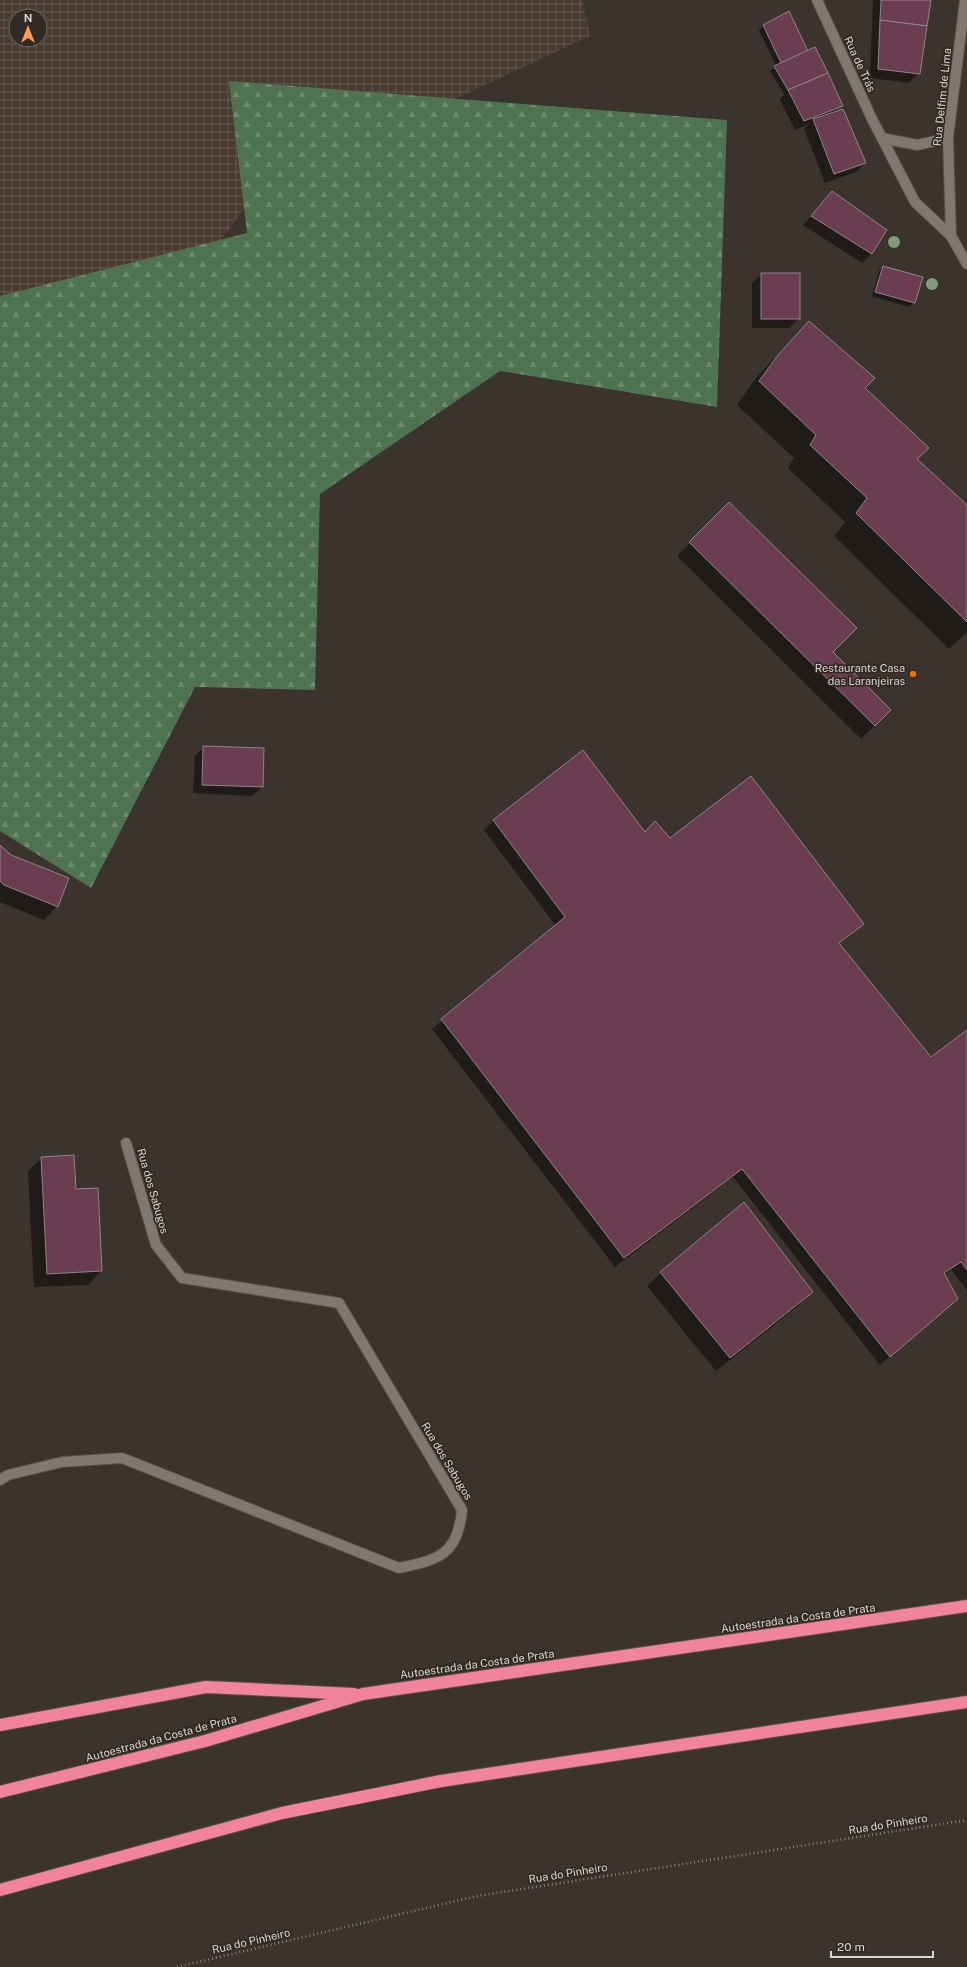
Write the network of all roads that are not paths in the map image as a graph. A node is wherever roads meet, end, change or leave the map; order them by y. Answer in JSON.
{"nodes":[{"id":1,"x":817,"y":0,"type":"edge"},
{"id":2,"x":965,"y":0,"type":"edge"},
{"id":3,"x":882,"y":138,"type":"junction"},
{"id":4,"x":948,"y":138,"type":"junction"},
{"id":5,"x":951,"y":236,"type":"junction"},
{"id":6,"x":967,"y":264,"type":"edge"},
{"id":7,"x":126,"y":1143,"type":"dead end"},
{"id":8,"x":0,"y":1480,"type":"edge"},
{"id":9,"x":967,"y":1606,"type":"edge"},
{"id":10,"x":363,"y":1694,"type":"junction"},
{"id":11,"x":967,"y":1702,"type":"edge"},
{"id":12,"x":0,"y":1725,"type":"edge"},
{"id":13,"x":0,"y":1792,"type":"edge"},
{"id":14,"x":0,"y":1890,"type":"edge"}],
"edges":[{"from":1,"to":3,"type":"street","name":"Rua de Trás"},
{"from":2,"to":4,"type":"street","name":"Rua Delfim de Lima"},
{"from":3,"to":4,"type":"street"},
{"from":3,"to":5,"type":"street","name":"Rua de Trás"},
{"from":4,"to":5,"type":"street","name":"Rua Delfim de Lima"},
{"from":5,"to":6,"type":"street","name":"Rua Delfim de Lima"},
{"from":7,"to":8,"type":"street","name":"Rua dos Sabugos"},
{"from":9,"to":10,"type":"highway","name":"Autoestrada da Costa de Prata"},
{"from":10,"to":12,"type":"highway"},
{"from":10,"to":13,"type":"highway","name":"Autoestrada da Costa de Prata"},
{"from":11,"to":14,"type":"highway"}]}
